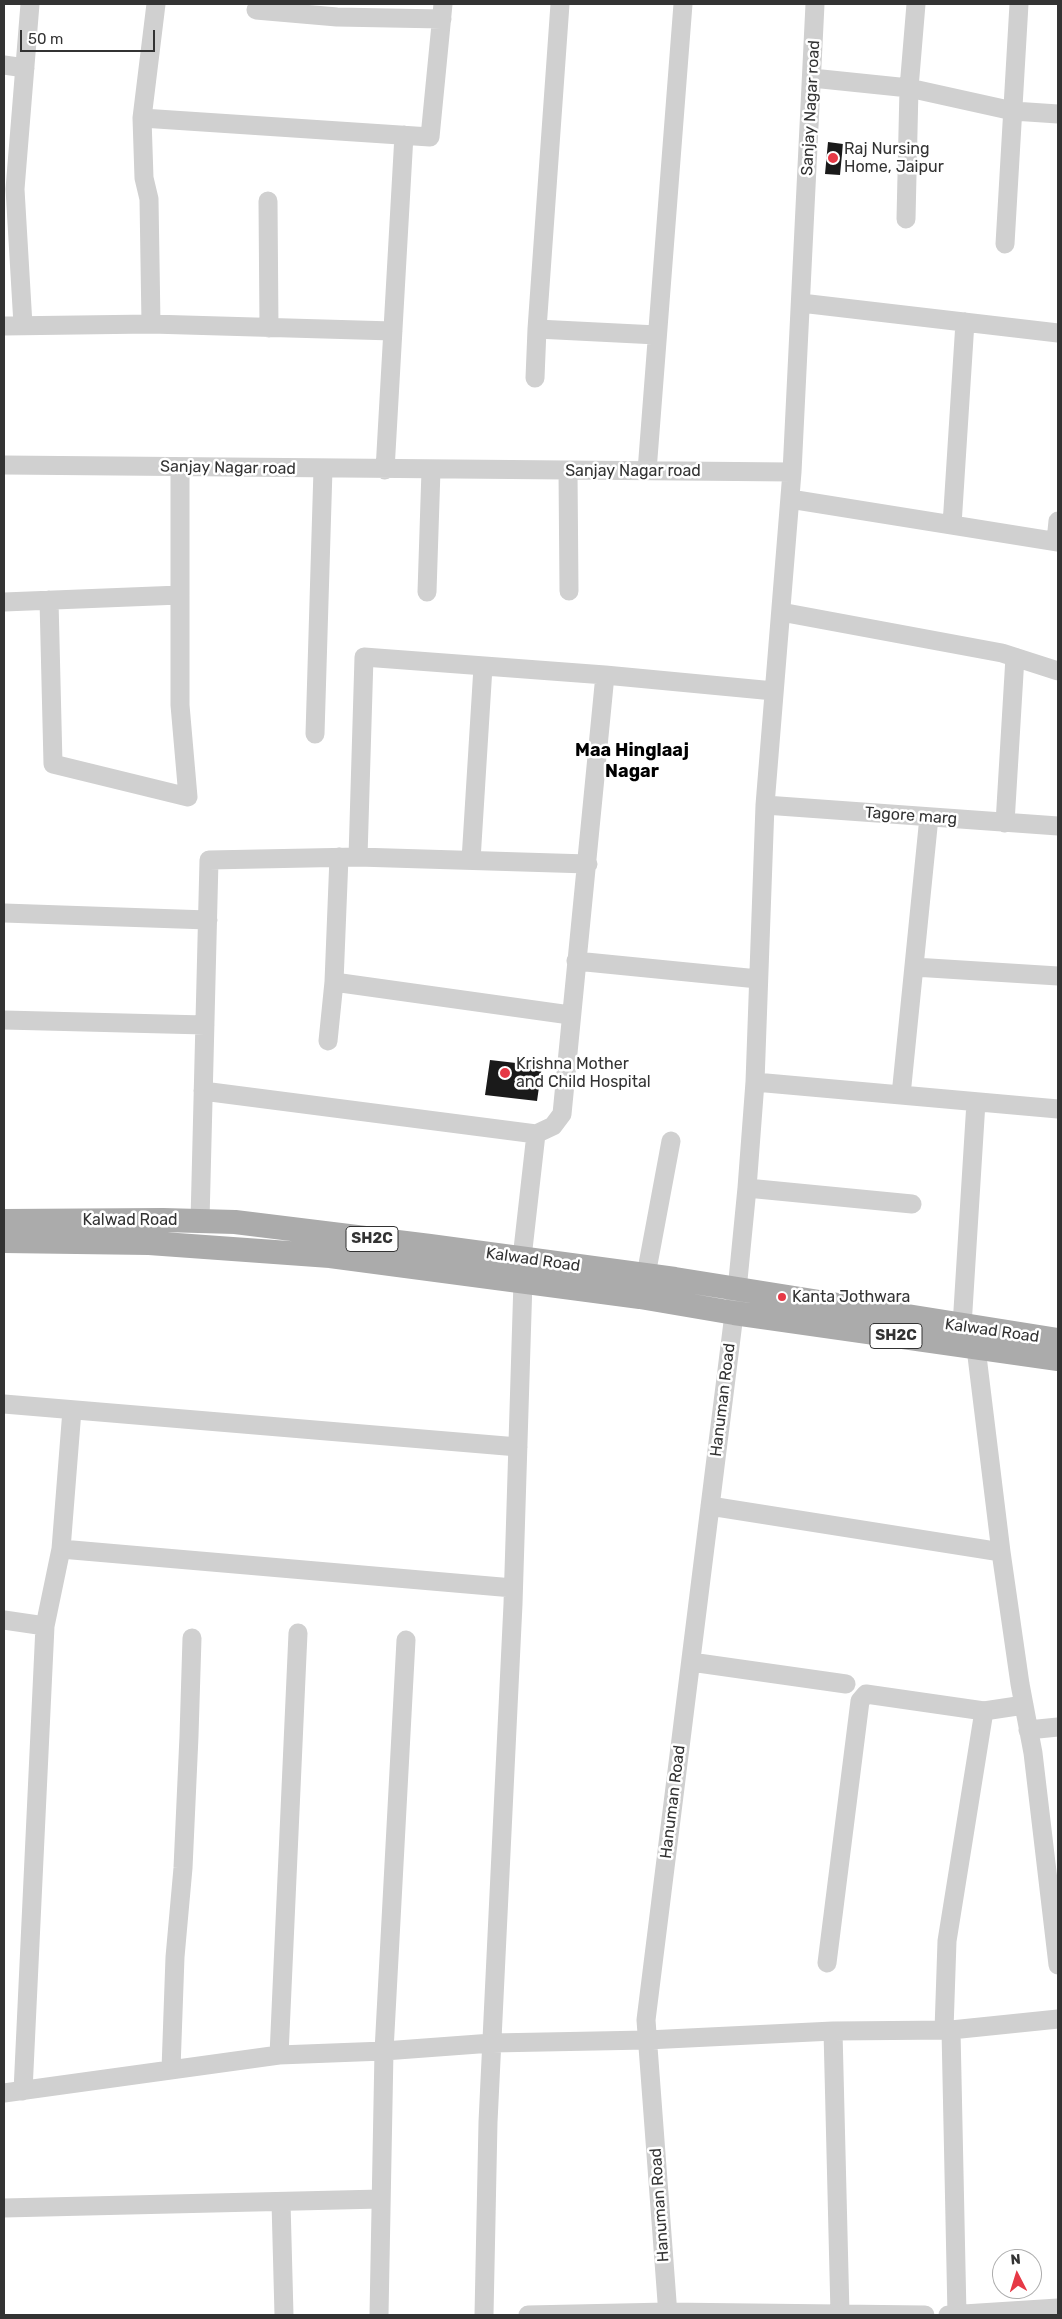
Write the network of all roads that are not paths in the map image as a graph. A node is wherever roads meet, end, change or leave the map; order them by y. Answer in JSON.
{"nodes":[{"id":1,"x":30,"y":4,"type":"edge"},
{"id":2,"x":156,"y":4,"type":"edge"},
{"id":3,"x":560,"y":4,"type":"edge"},
{"id":4,"x":683,"y":4,"type":"edge"},
{"id":5,"x":815,"y":4,"type":"edge"},
{"id":6,"x":916,"y":4,"type":"edge"},
{"id":7,"x":1019,"y":4,"type":"edge"},
{"id":8,"x":256,"y":10,"type":"dead end"},
{"id":9,"x":442,"y":11,"type":"edge"},
{"id":10,"x":4,"y":65,"type":"edge"},
{"id":11,"x":25,"y":68,"type":"junction"},
{"id":12,"x":812,"y":78,"type":"junction"},
{"id":13,"x":909,"y":88,"type":"junction"},
{"id":14,"x":1013,"y":111,"type":"junction"},
{"id":15,"x":1058,"y":114,"type":"edge"},
{"id":16,"x":142,"y":118,"type":"junction"},
{"id":17,"x":404,"y":135,"type":"junction"},
{"id":18,"x":268,"y":201,"type":"dead end"},
{"id":19,"x":906,"y":219,"type":"dead end"},
{"id":20,"x":1006,"y":244,"type":"dead end"},
{"id":21,"x":801,"y":303,"type":"junction"},
{"id":22,"x":965,"y":322,"type":"junction"},
{"id":23,"x":151,"y":324,"type":"junction"},
{"id":24,"x":23,"y":325,"type":"junction"},
{"id":25,"x":4,"y":326,"type":"edge"},
{"id":26,"x":269,"y":328,"type":"junction"},
{"id":27,"x":537,"y":329,"type":"junction"},
{"id":28,"x":393,"y":332,"type":"junction"},
{"id":29,"x":1058,"y":333,"type":"edge"},
{"id":30,"x":658,"y":335,"type":"junction"},
{"id":31,"x":535,"y":378,"type":"dead end"},
{"id":32,"x":4,"y":465,"type":"edge"},
{"id":33,"x":180,"y":467,"type":"junction"},
{"id":34,"x":323,"y":469,"type":"junction"},
{"id":35,"x":385,"y":470,"type":"junction"},
{"id":36,"x":431,"y":470,"type":"junction"},
{"id":37,"x":568,"y":471,"type":"junction"},
{"id":38,"x":647,"y":471,"type":"junction"},
{"id":39,"x":792,"y":472,"type":"junction"},
{"id":40,"x":790,"y":499,"type":"junction"},
{"id":41,"x":1058,"y":520,"type":"edge"},
{"id":42,"x":952,"y":525,"type":"junction"},
{"id":43,"x":1057,"y":542,"type":"edge"},
{"id":44,"x":568,"y":591,"type":"dead end"},
{"id":45,"x":426,"y":592,"type":"dead end"},
{"id":46,"x":180,"y":595,"type":"junction"},
{"id":47,"x":50,"y":600,"type":"junction"},
{"id":48,"x":4,"y":602,"type":"edge"},
{"id":49,"x":781,"y":612,"type":"junction"},
{"id":50,"x":1015,"y":657,"type":"junction"},
{"id":51,"x":483,"y":667,"type":"junction"},
{"id":52,"x":1058,"y":671,"type":"edge"},
{"id":53,"x":604,"y":676,"type":"junction"},
{"id":54,"x":774,"y":691,"type":"junction"},
{"id":55,"x":315,"y":734,"type":"dead end"},
{"id":56,"x":765,"y":805,"type":"junction"},
{"id":57,"x":929,"y":817,"type":"junction"},
{"id":58,"x":1005,"y":823,"type":"junction"},
{"id":59,"x":1058,"y":826,"type":"edge"},
{"id":60,"x":348,"y":857,"type":"junction"},
{"id":61,"x":470,"y":860,"type":"junction"},
{"id":62,"x":588,"y":864,"type":"junction"},
{"id":63,"x":4,"y":913,"type":"edge"},
{"id":64,"x":208,"y":920,"type":"junction"},
{"id":65,"x":576,"y":961,"type":"junction"},
{"id":66,"x":914,"y":967,"type":"junction"},
{"id":67,"x":1058,"y":976,"type":"edge"},
{"id":68,"x":758,"y":978,"type":"junction"},
{"id":69,"x":334,"y":982,"type":"junction"},
{"id":70,"x":570,"y":1015,"type":"junction"},
{"id":71,"x":4,"y":1020,"type":"edge"},
{"id":72,"x":204,"y":1025,"type":"junction"},
{"id":73,"x":328,"y":1041,"type":"dead end"},
{"id":74,"x":755,"y":1082,"type":"junction"},
{"id":75,"x":203,"y":1092,"type":"junction"},
{"id":76,"x":901,"y":1095,"type":"junction"},
{"id":77,"x":976,"y":1102,"type":"junction"},
{"id":78,"x":1058,"y":1108,"type":"edge"},
{"id":79,"x":536,"y":1134,"type":"junction"},
{"id":80,"x":671,"y":1141,"type":"dead end"},
{"id":81,"x":748,"y":1188,"type":"junction"},
{"id":82,"x":912,"y":1204,"type":"dead end"},
{"id":83,"x":4,"y":1221,"type":"edge"},
{"id":84,"x":200,"y":1221,"type":"junction"},
{"id":85,"x":235,"y":1222,"type":"junction"},
{"id":86,"x":4,"y":1241,"type":"edge"},
{"id":87,"x":231,"y":1247,"type":"junction"},
{"id":88,"x":523,"y":1270,"type":"junction"},
{"id":89,"x":646,"y":1275,"type":"junction"},
{"id":90,"x":735,"y":1302,"type":"junction"},
{"id":91,"x":962,"y":1326,"type":"junction"},
{"id":92,"x":1058,"y":1340,"type":"edge"},
{"id":93,"x":976,"y":1348,"type":"junction"},
{"id":94,"x":1058,"y":1359,"type":"edge"},
{"id":95,"x":4,"y":1404,"type":"edge"},
{"id":96,"x":72,"y":1410,"type":"junction"},
{"id":97,"x":518,"y":1446,"type":"junction"},
{"id":98,"x":710,"y":1506,"type":"junction"},
{"id":99,"x":61,"y":1549,"type":"junction"},
{"id":100,"x":1001,"y":1552,"type":"junction"},
{"id":101,"x":513,"y":1588,"type":"junction"},
{"id":102,"x":4,"y":1620,"type":"edge"},
{"id":103,"x":45,"y":1626,"type":"junction"},
{"id":104,"x":298,"y":1633,"type":"dead end"},
{"id":105,"x":192,"y":1638,"type":"dead end"},
{"id":106,"x":406,"y":1640,"type":"dead end"},
{"id":107,"x":690,"y":1662,"type":"junction"},
{"id":108,"x":846,"y":1684,"type":"dead end"},
{"id":109,"x":1024,"y":1705,"type":"junction"},
{"id":110,"x":984,"y":1711,"type":"junction"},
{"id":111,"x":1058,"y":1728,"type":"edge"},
{"id":112,"x":1028,"y":1730,"type":"junction"},
{"id":113,"x":1055,"y":1923,"type":"edge"},
{"id":114,"x":827,"y":1963,"type":"dead end"},
{"id":115,"x":1058,"y":1965,"type":"edge"},
{"id":116,"x":1058,"y":2019,"type":"edge"},
{"id":117,"x":947,"y":2030,"type":"junction"},
{"id":118,"x":833,"y":2032,"type":"junction"},
{"id":119,"x":647,"y":2040,"type":"junction"},
{"id":120,"x":492,"y":2043,"type":"junction"},
{"id":121,"x":384,"y":2051,"type":"junction"},
{"id":122,"x":279,"y":2055,"type":"junction"},
{"id":123,"x":171,"y":2069,"type":"junction"},
{"id":124,"x":23,"y":2091,"type":"junction"},
{"id":125,"x":4,"y":2093,"type":"edge"},
{"id":126,"x":381,"y":2199,"type":"junction"},
{"id":127,"x":281,"y":2202,"type":"junction"},
{"id":128,"x":4,"y":2208,"type":"edge"},
{"id":129,"x":1058,"y":2308,"type":"edge"},
{"id":130,"x":668,"y":2314,"type":"edge"},
{"id":131,"x":840,"y":2314,"type":"edge"},
{"id":132,"x":284,"y":2315,"type":"edge"},
{"id":133,"x":379,"y":2315,"type":"edge"},
{"id":134,"x":484,"y":2315,"type":"edge"},
{"id":135,"x":528,"y":2315,"type":"edge"},
{"id":136,"x":926,"y":2315,"type":"edge"},
{"id":137,"x":948,"y":2315,"type":"edge"},
{"id":138,"x":957,"y":2315,"type":"edge"}],
"edges":[{"from":1,"to":11,"type":"street"},
{"from":2,"to":16,"type":"street"},
{"from":3,"to":27,"type":"street"},
{"from":4,"to":30,"type":"street"},
{"from":5,"to":12,"type":"street","name":"Sanjay Nagar road"},
{"from":6,"to":13,"type":"street"},
{"from":7,"to":14,"type":"street"},
{"from":8,"to":9,"type":"street"},
{"from":9,"to":17,"type":"street"},
{"from":10,"to":11,"type":"street"},
{"from":11,"to":24,"type":"street"},
{"from":12,"to":13,"type":"street"},
{"from":12,"to":21,"type":"street","name":"Sanjay Nagar road"},
{"from":13,"to":14,"type":"street"},
{"from":13,"to":19,"type":"street"},
{"from":14,"to":15,"type":"street"},
{"from":14,"to":20,"type":"street"},
{"from":16,"to":17,"type":"street"},
{"from":16,"to":23,"type":"street"},
{"from":17,"to":28,"type":"street"},
{"from":18,"to":26,"type":"street"},
{"from":21,"to":22,"type":"street"},
{"from":21,"to":39,"type":"street","name":"Sanjay Nagar road"},
{"from":22,"to":29,"type":"street"},
{"from":22,"to":42,"type":"street"},
{"from":23,"to":24,"type":"street"},
{"from":23,"to":26,"type":"street"},
{"from":24,"to":25,"type":"street"},
{"from":26,"to":28,"type":"street"},
{"from":27,"to":30,"type":"street"},
{"from":27,"to":31,"type":"street"},
{"from":28,"to":35,"type":"street"},
{"from":30,"to":38,"type":"street"},
{"from":32,"to":33,"type":"street","name":"Sanjay Nagar road"},
{"from":33,"to":34,"type":"street","name":"Sanjay Nagar road"},
{"from":33,"to":46,"type":"street"},
{"from":34,"to":35,"type":"street","name":"Sanjay Nagar road"},
{"from":34,"to":55,"type":"street"},
{"from":35,"to":36,"type":"street","name":"Sanjay Nagar road"},
{"from":36,"to":37,"type":"street","name":"Sanjay Nagar road"},
{"from":36,"to":45,"type":"street"},
{"from":37,"to":38,"type":"street","name":"Sanjay Nagar road"},
{"from":37,"to":44,"type":"street"},
{"from":38,"to":39,"type":"street","name":"Sanjay Nagar road"},
{"from":39,"to":40,"type":"street","name":"Hanuman Road"},
{"from":40,"to":42,"type":"street"},
{"from":40,"to":49,"type":"street","name":"Hanuman Road"},
{"from":41,"to":43,"type":"street"},
{"from":42,"to":43,"type":"street"},
{"from":46,"to":47,"type":"street"},
{"from":46,"to":47,"type":"street"},
{"from":47,"to":48,"type":"street"},
{"from":49,"to":50,"type":"street"},
{"from":49,"to":54,"type":"street","name":"Hanuman Road"},
{"from":50,"to":52,"type":"street"},
{"from":50,"to":58,"type":"street"},
{"from":51,"to":53,"type":"street"},
{"from":51,"to":60,"type":"street"},
{"from":51,"to":61,"type":"street"},
{"from":53,"to":54,"type":"street"},
{"from":53,"to":62,"type":"street"},
{"from":54,"to":56,"type":"street","name":"Hanuman Road"},
{"from":56,"to":57,"type":"street","name":"Tagore marg"},
{"from":56,"to":68,"type":"street","name":"Hanuman Road"},
{"from":57,"to":58,"type":"street","name":"Tagore marg"},
{"from":57,"to":66,"type":"street"},
{"from":58,"to":59,"type":"street","name":"Tagore marg"},
{"from":60,"to":61,"type":"street"},
{"from":60,"to":64,"type":"street"},
{"from":60,"to":69,"type":"street"},
{"from":61,"to":62,"type":"street"},
{"from":62,"to":65,"type":"street"},
{"from":63,"to":64,"type":"street"},
{"from":64,"to":72,"type":"street"},
{"from":65,"to":68,"type":"street"},
{"from":65,"to":70,"type":"street"},
{"from":66,"to":67,"type":"street"},
{"from":66,"to":76,"type":"street"},
{"from":68,"to":74,"type":"street","name":"Hanuman Road"},
{"from":69,"to":70,"type":"street"},
{"from":69,"to":73,"type":"street"},
{"from":70,"to":79,"type":"street"},
{"from":71,"to":72,"type":"street"},
{"from":72,"to":75,"type":"street"},
{"from":74,"to":76,"type":"street"},
{"from":74,"to":81,"type":"street","name":"Hanuman Road"},
{"from":75,"to":79,"type":"street"},
{"from":75,"to":84,"type":"street"},
{"from":76,"to":77,"type":"street"},
{"from":77,"to":78,"type":"street"},
{"from":77,"to":91,"type":"street"},
{"from":79,"to":88,"type":"street"},
{"from":80,"to":89,"type":"street"},
{"from":81,"to":82,"type":"street"},
{"from":81,"to":90,"type":"street","name":"Hanuman Road"},
{"from":83,"to":84,"type":"main road","name":"Kalwad Road","number":"SH2C"},
{"from":84,"to":85,"type":"main road","name":"Kalwad Road","number":"SH2C"},
{"from":85,"to":87,"type":"main road"},
{"from":85,"to":88,"type":"main road","name":"Kalwad Road","number":"SH2C"},
{"from":86,"to":87,"type":"main road","name":"Kalwad Road","number":"SH2C"},
{"from":87,"to":88,"type":"main road","name":"Kalwad Road","number":"SH2C"},
{"from":88,"to":89,"type":"main road","name":"Kalwad Road","number":"SH2C"},
{"from":88,"to":90,"type":"main road","name":"Kalwad Road","number":"SH2C"},
{"from":88,"to":97,"type":"street"},
{"from":89,"to":90,"type":"main road","name":"Kalwad Road","number":"SH2C"},
{"from":90,"to":91,"type":"main road","name":"Kalwad Road","number":"SH2C"},
{"from":90,"to":93,"type":"main road","name":"Kalwad Road","number":"SH2C"},
{"from":90,"to":98,"type":"street","name":"Hanuman Road"},
{"from":91,"to":92,"type":"main road","name":"Kalwad Road","number":"SH2C"},
{"from":93,"to":94,"type":"main road","name":"Kalwad Road","number":"SH2C"},
{"from":93,"to":100,"type":"street"},
{"from":95,"to":96,"type":"street"},
{"from":96,"to":97,"type":"street"},
{"from":96,"to":99,"type":"street"},
{"from":97,"to":101,"type":"street"},
{"from":98,"to":100,"type":"street"},
{"from":98,"to":107,"type":"street","name":"Hanuman Road"},
{"from":99,"to":101,"type":"street"},
{"from":99,"to":103,"type":"street"},
{"from":100,"to":109,"type":"street"},
{"from":101,"to":120,"type":"street"},
{"from":102,"to":103,"type":"street"},
{"from":103,"to":124,"type":"street"},
{"from":104,"to":122,"type":"street"},
{"from":105,"to":123,"type":"street"},
{"from":106,"to":121,"type":"street"},
{"from":107,"to":108,"type":"street"},
{"from":107,"to":119,"type":"street","name":"Hanuman Road"},
{"from":109,"to":110,"type":"street"},
{"from":109,"to":112,"type":"street"},
{"from":110,"to":114,"type":"street"},
{"from":110,"to":117,"type":"street"},
{"from":111,"to":112,"type":"street"},
{"from":112,"to":113,"type":"street"},
{"from":113,"to":115,"type":"street"},
{"from":116,"to":117,"type":"street"},
{"from":117,"to":118,"type":"street"},
{"from":117,"to":138,"type":"street"},
{"from":118,"to":119,"type":"street"},
{"from":118,"to":131,"type":"street"},
{"from":119,"to":120,"type":"street"},
{"from":119,"to":130,"type":"street","name":"Hanuman Road"},
{"from":120,"to":121,"type":"street"},
{"from":120,"to":134,"type":"street"},
{"from":121,"to":122,"type":"street"},
{"from":121,"to":126,"type":"street"},
{"from":122,"to":123,"type":"street"},
{"from":123,"to":124,"type":"street"},
{"from":124,"to":125,"type":"street"},
{"from":126,"to":127,"type":"street"},
{"from":126,"to":133,"type":"street"},
{"from":127,"to":128,"type":"street"},
{"from":127,"to":132,"type":"street"},
{"from":129,"to":138,"type":"street"},
{"from":130,"to":131,"type":"street"},
{"from":130,"to":135,"type":"street"},
{"from":131,"to":136,"type":"street"},
{"from":137,"to":138,"type":"street"}]}
